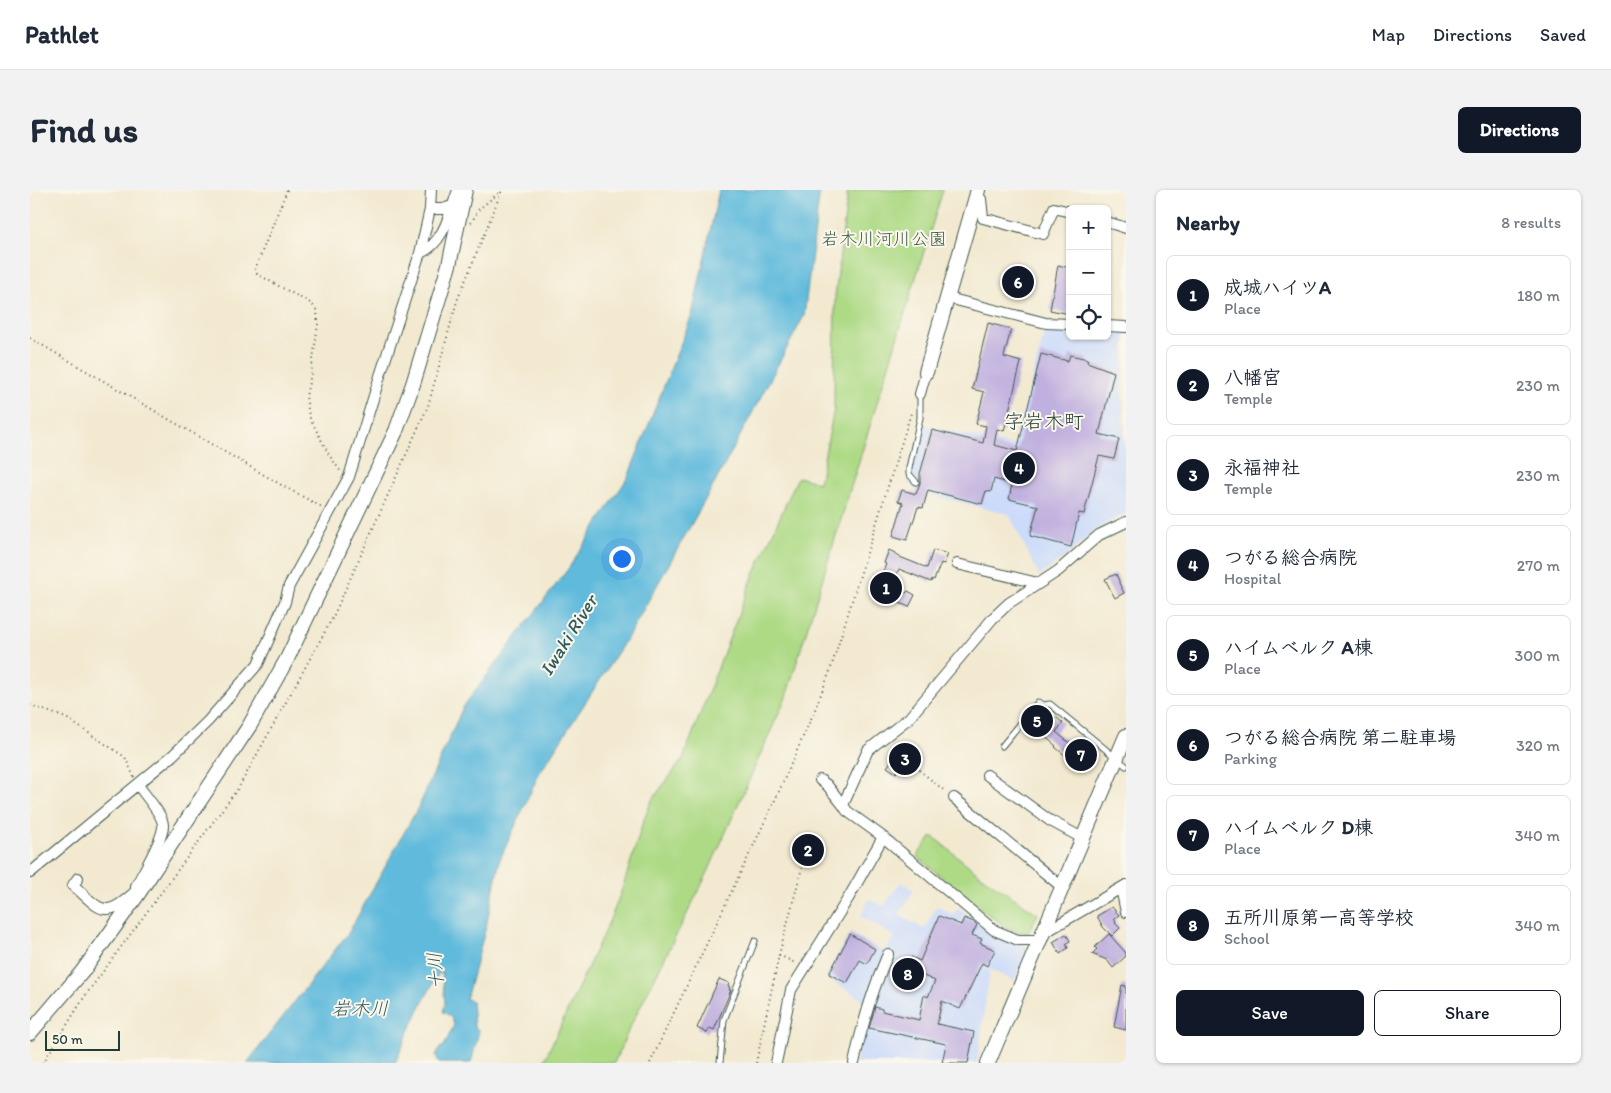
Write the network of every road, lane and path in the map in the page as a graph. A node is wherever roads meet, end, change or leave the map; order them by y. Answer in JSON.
{"nodes":[{"id":1,"x":287,"y":190,"type":"edge"},
{"id":2,"x":431,"y":190,"type":"edge"},
{"id":3,"x":458,"y":190,"type":"edge"},
{"id":4,"x":465,"y":190,"type":"edge"},
{"id":5,"x":501,"y":191,"type":"edge"},
{"id":6,"x":976,"y":192,"type":"edge"},
{"id":7,"x":452,"y":206,"type":"junction"},
{"id":8,"x":430,"y":209,"type":"junction"},
{"id":9,"x":1066,"y":211,"type":"edge"},
{"id":10,"x":1111,"y":223,"type":"edge"},
{"id":11,"x":470,"y":224,"type":"dead end"},
{"id":12,"x":1126,"y":228,"type":"edge"},
{"id":13,"x":420,"y":253,"type":"junction"},
{"id":14,"x":948,"y":298,"type":"junction"},
{"id":15,"x":1066,"y":324,"type":"edge"},
{"id":16,"x":1111,"y":326,"type":"edge"},
{"id":17,"x":1126,"y":327,"type":"edge"},
{"id":18,"x":30,"y":338,"type":"edge"},
{"id":19,"x":926,"y":372,"type":"joint"},
{"id":20,"x":920,"y":394,"type":"junction"},
{"id":21,"x":348,"y":479,"type":"junction"},
{"id":22,"x":916,"y":482,"type":"dead end"},
{"id":23,"x":330,"y":511,"type":"junction"},
{"id":24,"x":1126,"y":522,"type":"edge"},
{"id":25,"x":957,"y":564,"type":"dead end"},
{"id":26,"x":1038,"y":583,"type":"junction"},
{"id":27,"x":30,"y":705,"type":"edge"},
{"id":28,"x":1126,"y":736,"type":"edge"},
{"id":29,"x":1002,"y":746,"type":"dead end"},
{"id":30,"x":1121,"y":762,"type":"edge"},
{"id":31,"x":919,"y":770,"type":"dead end"},
{"id":32,"x":987,"y":775,"type":"dead end"},
{"id":33,"x":820,"y":780,"type":"dead end"},
{"id":34,"x":138,"y":785,"type":"junction"},
{"id":35,"x":954,"y":798,"type":"joint"},
{"id":36,"x":843,"y":805,"type":"junction"},
{"id":37,"x":882,"y":837,"type":"junction"},
{"id":38,"x":1082,"y":838,"type":"junction"},
{"id":39,"x":802,"y":868,"type":"dead end"},
{"id":40,"x":30,"y":873,"type":"edge"},
{"id":41,"x":78,"y":878,"type":"dead end"},
{"id":42,"x":1123,"y":886,"type":"edge"},
{"id":43,"x":1062,"y":887,"type":"junction"},
{"id":44,"x":136,"y":894,"type":"junction"},
{"id":45,"x":1126,"y":912,"type":"edge"},
{"id":46,"x":1040,"y":938,"type":"junction"},
{"id":47,"x":755,"y":941,"type":"dead end"},
{"id":48,"x":888,"y":954,"type":"dead end"},
{"id":49,"x":780,"y":955,"type":"junction"},
{"id":50,"x":805,"y":968,"type":"junction"},
{"id":51,"x":30,"y":1033,"type":"edge"},
{"id":52,"x":650,"y":1063,"type":"edge"},
{"id":53,"x":720,"y":1063,"type":"edge"},
{"id":54,"x":756,"y":1063,"type":"edge"},
{"id":55,"x":776,"y":1063,"type":"edge"},
{"id":56,"x":854,"y":1063,"type":"edge"},
{"id":57,"x":988,"y":1063,"type":"edge"}],
"edges":[{"from":1,"to":21,"type":"path"},
{"from":2,"to":8,"type":"street"},
{"from":3,"to":7,"type":"street"},
{"from":4,"to":44,"type":"street"},
{"from":5,"to":11,"type":"path"},
{"from":6,"to":9,"type":"street"},
{"from":6,"to":14,"type":"street"},
{"from":7,"to":8,"type":"street"},
{"from":7,"to":13,"type":"street"},
{"from":8,"to":13,"type":"street"},
{"from":10,"to":12,"type":"street"},
{"from":13,"to":21,"type":"street"},
{"from":14,"to":15,"type":"street"},
{"from":14,"to":19,"type":"street"},
{"from":16,"to":17,"type":"street"},
{"from":18,"to":23,"type":"path"},
{"from":19,"to":20,"type":"street"},
{"from":20,"to":22,"type":"lane"},
{"from":20,"to":52,"type":"path"},
{"from":21,"to":23,"type":"street"},
{"from":23,"to":34,"type":"street"},
{"from":24,"to":26,"type":"street"},
{"from":25,"to":26,"type":"street"},
{"from":26,"to":36,"type":"street"},
{"from":27,"to":34,"type":"path"},
{"from":28,"to":30,"type":"street"},
{"from":29,"to":30,"type":"lane"},
{"from":30,"to":38,"type":"street"},
{"from":31,"to":35,"type":"path"},
{"from":32,"to":38,"type":"street"},
{"from":33,"to":36,"type":"street"},
{"from":34,"to":40,"type":"street"},
{"from":34,"to":44,"type":"street"},
{"from":35,"to":43,"type":"street"},
{"from":36,"to":37,"type":"street"},
{"from":37,"to":46,"type":"street"},
{"from":37,"to":50,"type":"street"},
{"from":38,"to":43,"type":"street"},
{"from":39,"to":49,"type":"path"},
{"from":41,"to":44,"type":"street"},
{"from":42,"to":45,"type":"street"},
{"from":42,"to":46,"type":"street"},
{"from":43,"to":46,"type":"street"},
{"from":44,"to":51,"type":"street"},
{"from":46,"to":57,"type":"street"},
{"from":47,"to":53,"type":"lane"},
{"from":48,"to":56,"type":"street"},
{"from":49,"to":50,"type":"path"},
{"from":49,"to":54,"type":"path"},
{"from":50,"to":55,"type":"street"}]}
